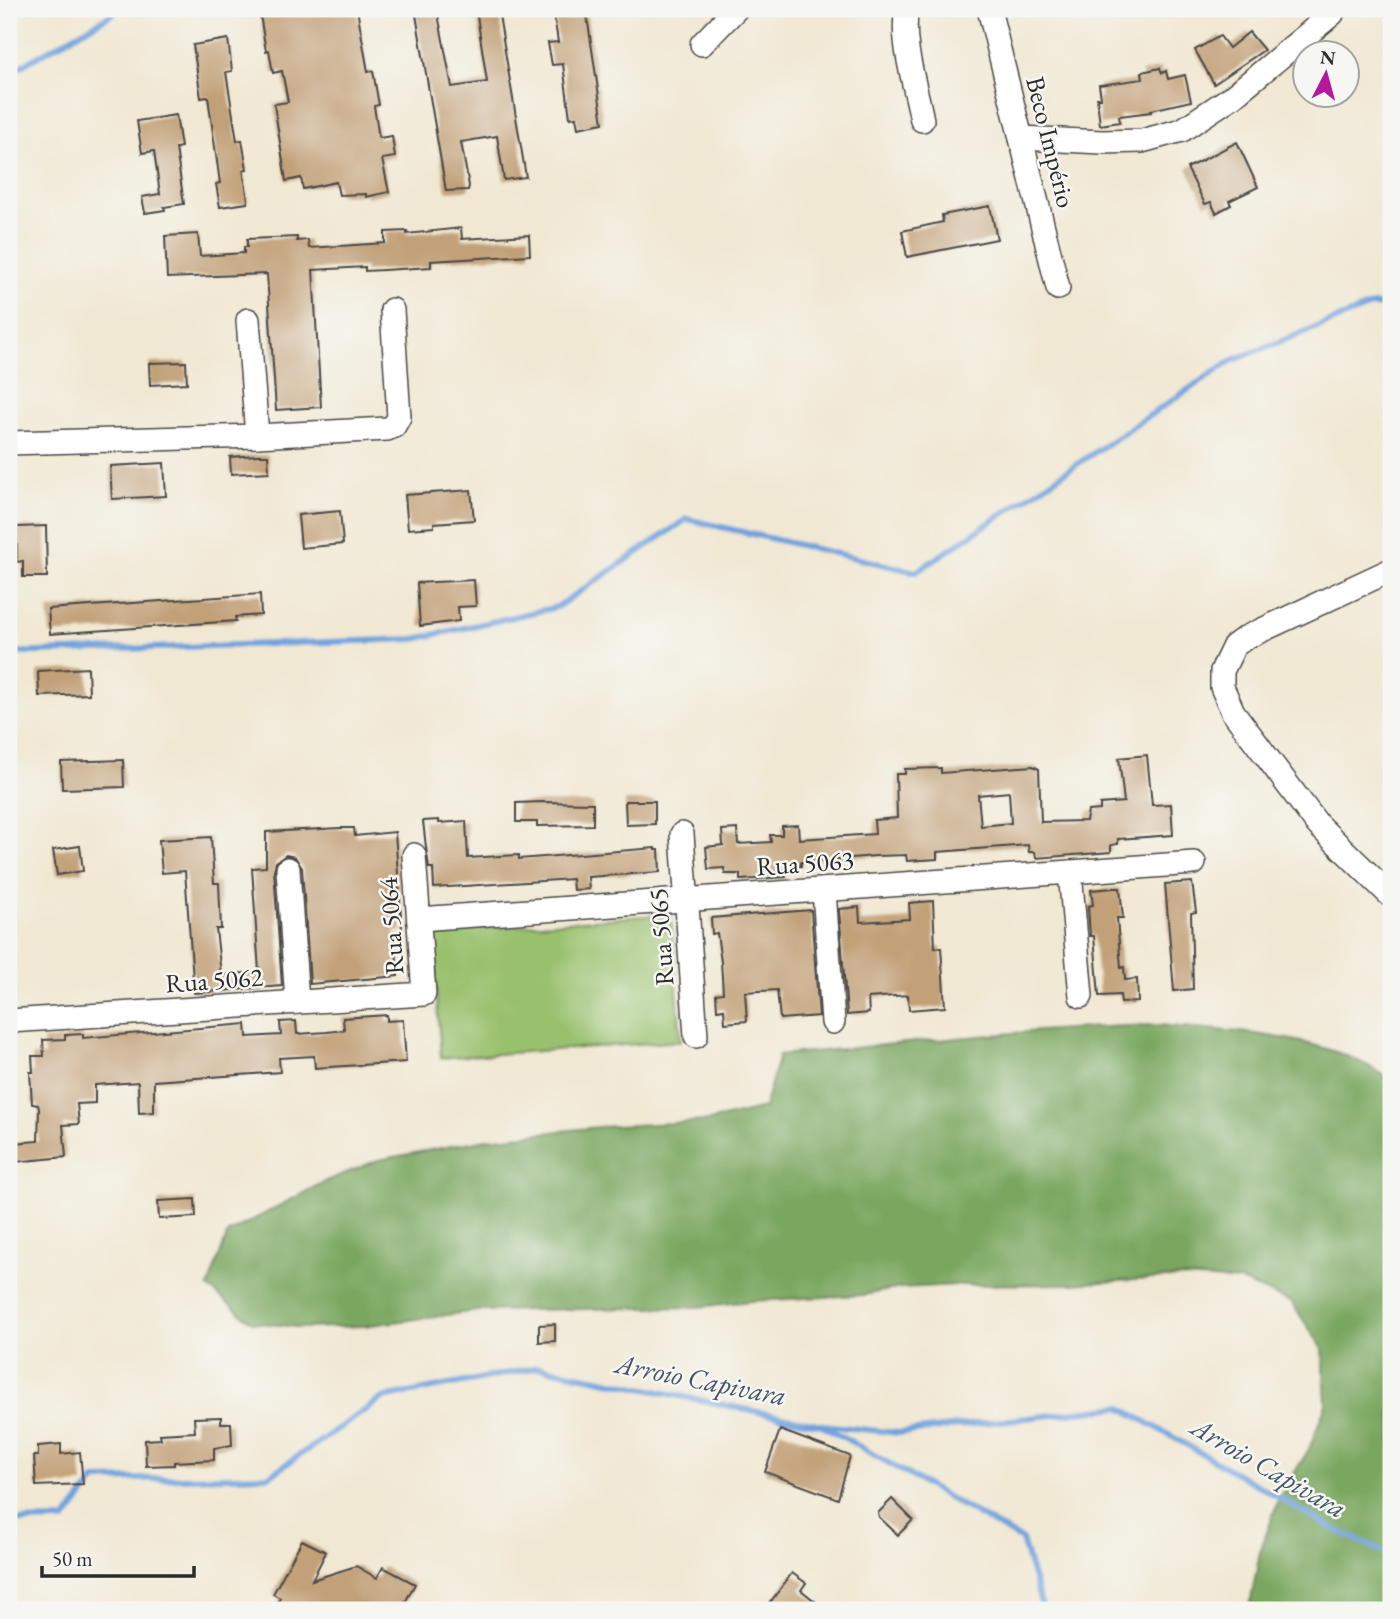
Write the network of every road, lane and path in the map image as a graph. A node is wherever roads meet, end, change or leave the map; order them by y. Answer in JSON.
{"nodes":[{"id":1,"x":736,"y":9,"type":"edge"},
{"id":2,"x":907,"y":9,"type":"edge"},
{"id":3,"x":989,"y":9,"type":"edge"},
{"id":4,"x":1332,"y":14,"type":"dead end"},
{"id":5,"x":702,"y":44,"type":"dead end"},
{"id":6,"x":922,"y":120,"type":"dead end"},
{"id":7,"x":1021,"y":138,"type":"junction"},
{"id":8,"x":1058,"y":288,"type":"dead end"},
{"id":9,"x":393,"y":310,"type":"dead end"},
{"id":10,"x":248,"y":320,"type":"dead end"},
{"id":11,"x":257,"y":436,"type":"junction"},
{"id":12,"x":9,"y":443,"type":"edge"},
{"id":13,"x":1391,"y":570,"type":"edge"},
{"id":14,"x":682,"y":834,"type":"dead end"},
{"id":15,"x":414,"y":855,"type":"dead end"},
{"id":16,"x":1194,"y":863,"type":"dead end"},
{"id":17,"x":288,"y":869,"type":"dead end"},
{"id":18,"x":1070,"y":872,"type":"junction"},
{"id":19,"x":824,"y":890,"type":"junction"},
{"id":20,"x":1391,"y":896,"type":"edge"},
{"id":21,"x":687,"y":900,"type":"junction"},
{"id":22,"x":419,"y":919,"type":"junction"},
{"id":23,"x":424,"y":994,"type":"joint"},
{"id":24,"x":1081,"y":996,"type":"dead end"},
{"id":25,"x":297,"y":1002,"type":"junction"},
{"id":26,"x":9,"y":1021,"type":"edge"},
{"id":27,"x":834,"y":1022,"type":"dead end"},
{"id":28,"x":696,"y":1036,"type":"dead end"}],
"edges":[{"from":1,"to":5,"type":"street"},
{"from":2,"to":6,"type":"street"},
{"from":3,"to":7,"type":"street","name":"Beco Império"},
{"from":4,"to":7,"type":"street"},
{"from":7,"to":8,"type":"street","name":"Beco Império"},
{"from":9,"to":11,"type":"street"},
{"from":10,"to":11,"type":"street"},
{"from":11,"to":12,"type":"street"},
{"from":13,"to":20,"type":"street"},
{"from":14,"to":21,"type":"street","name":"Rua 5065"},
{"from":15,"to":22,"type":"street","name":"Rua 5064"},
{"from":16,"to":18,"type":"street","name":"Rua 5063"},
{"from":17,"to":25,"type":"street"},
{"from":18,"to":19,"type":"street","name":"Rua 5063"},
{"from":18,"to":24,"type":"street"},
{"from":19,"to":21,"type":"street","name":"Rua 5063"},
{"from":19,"to":27,"type":"street"},
{"from":21,"to":22,"type":"street","name":"Rua 5063"},
{"from":21,"to":28,"type":"street","name":"Rua 5065"},
{"from":22,"to":23,"type":"street","name":"Rua 5064"},
{"from":23,"to":25,"type":"street","name":"Rua 5062"},
{"from":25,"to":26,"type":"street","name":"Rua 5062"}]}
